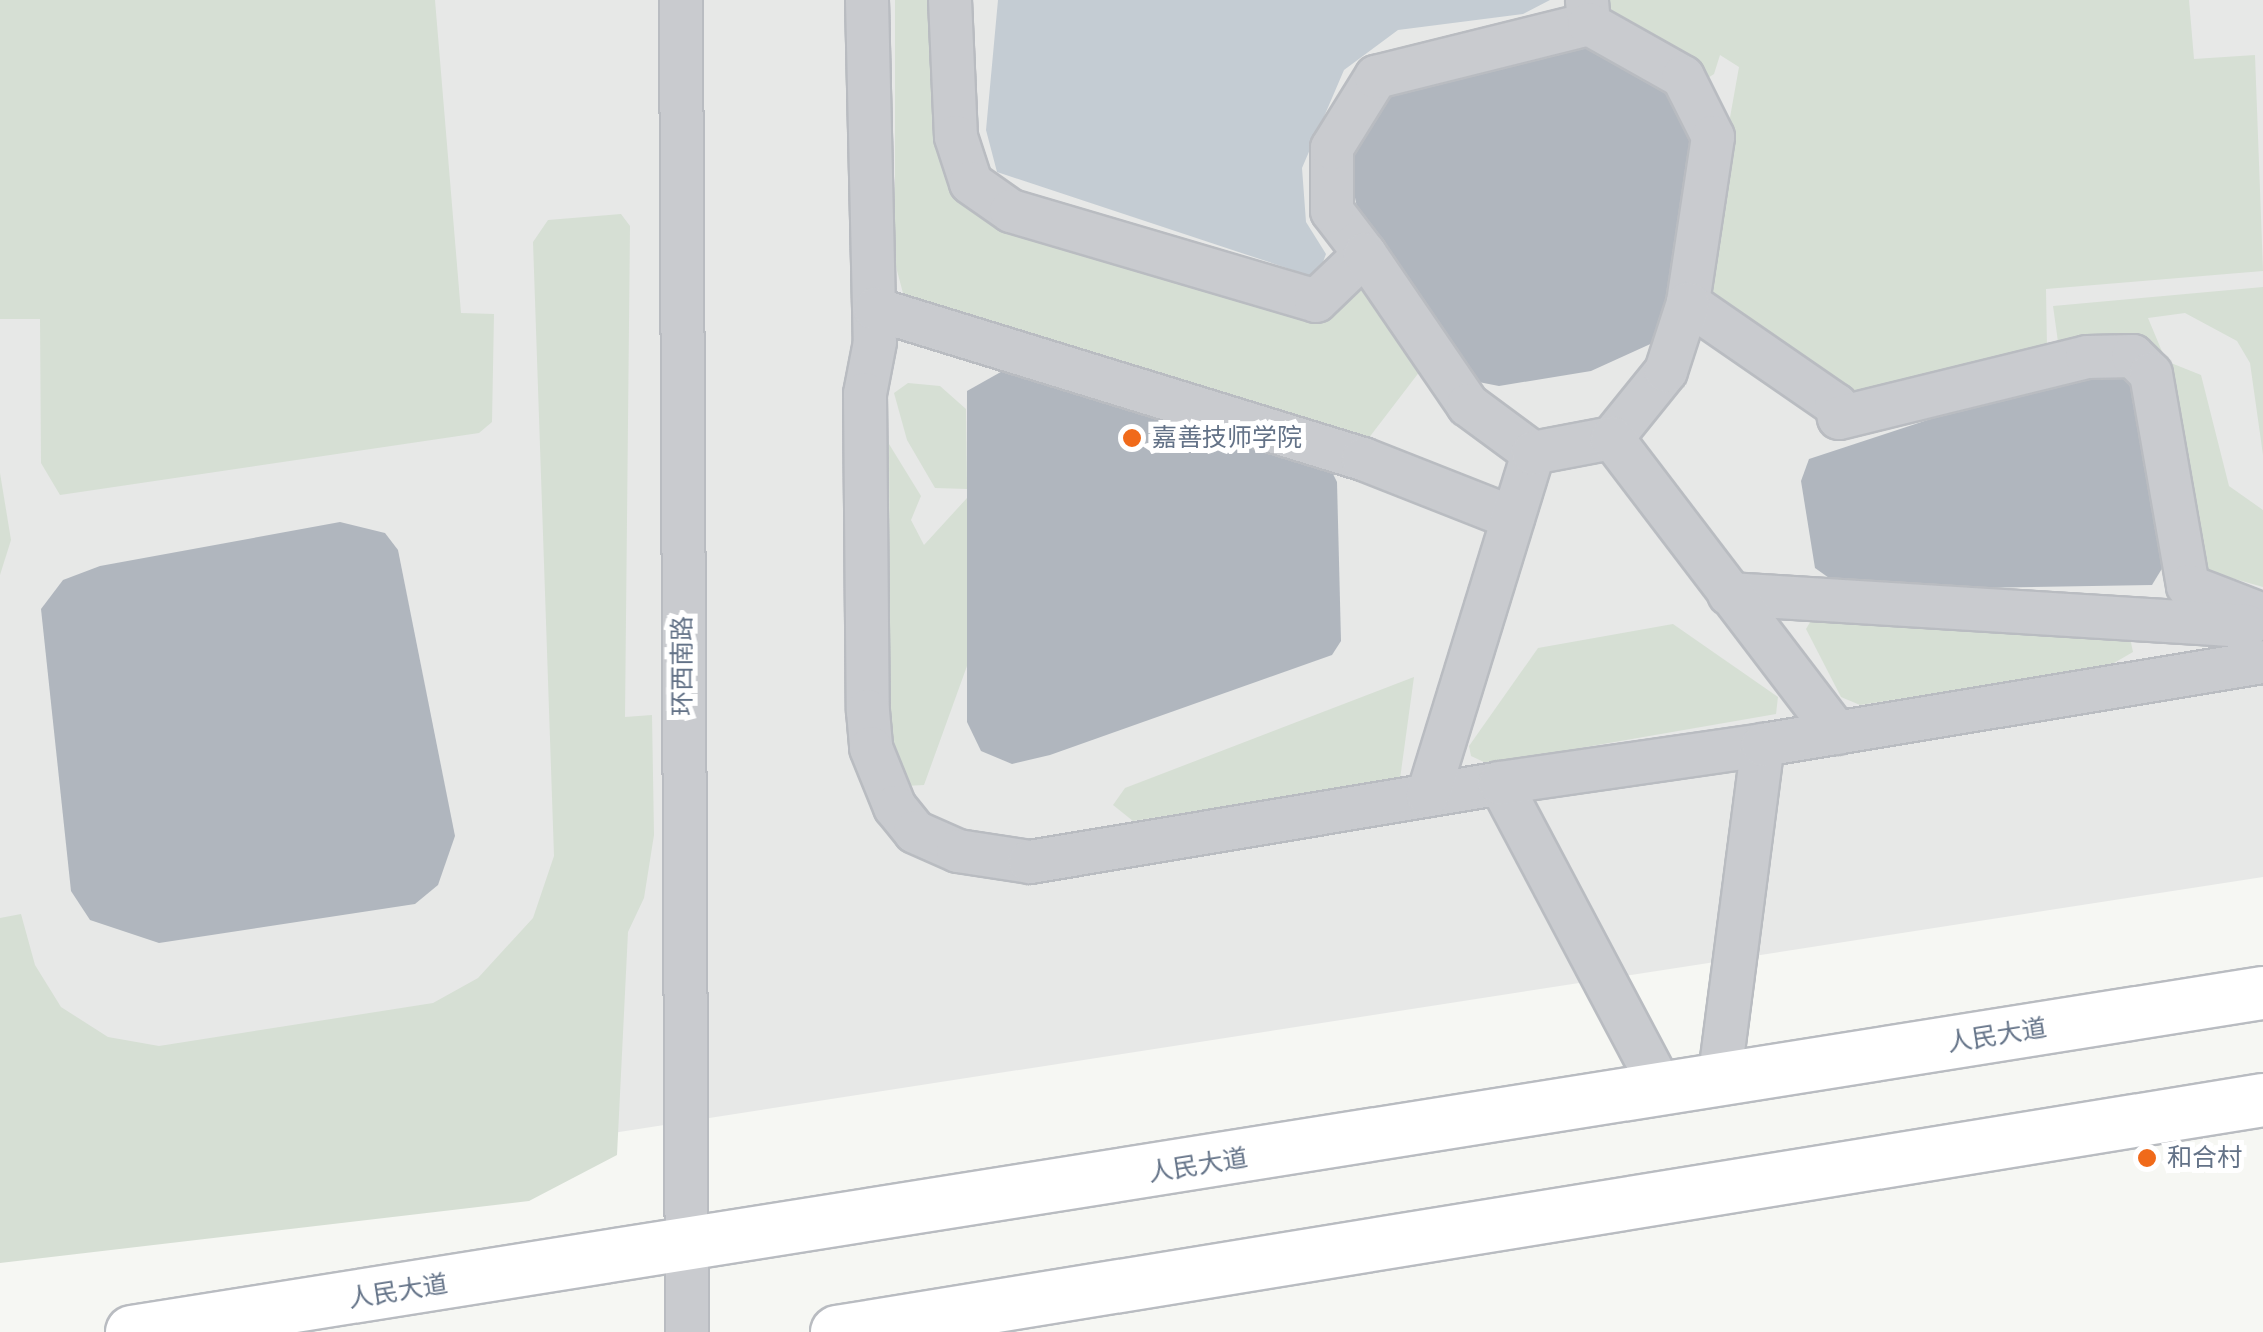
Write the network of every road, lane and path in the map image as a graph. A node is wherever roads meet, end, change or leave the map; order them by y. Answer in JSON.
{"nodes":[{"id":1,"x":681,"y":0,"type":"edge"},
{"id":2,"x":867,"y":0,"type":"edge"},
{"id":3,"x":950,"y":0,"type":"edge"},
{"id":4,"x":1588,"y":12,"type":"edge"},
{"id":5,"x":1365,"y":254,"type":"junction"},
{"id":6,"x":1688,"y":303,"type":"junction"},
{"id":7,"x":874,"y":309,"type":"junction"},
{"id":8,"x":1612,"y":438,"type":"junction"},
{"id":9,"x":1533,"y":453,"type":"junction"},
{"id":10,"x":1513,"y":518,"type":"junction"},
{"id":11,"x":1729,"y":594,"type":"junction"},
{"id":12,"x":2263,"y":615,"type":"edge"},
{"id":13,"x":2263,"y":628,"type":"edge"},
{"id":14,"x":2263,"y":662,"type":"edge"},
{"id":15,"x":1836,"y":732,"type":"junction"},
{"id":16,"x":1763,"y":745,"type":"junction"},
{"id":17,"x":1500,"y":783,"type":"junction"},
{"id":18,"x":1428,"y":795,"type":"junction"},
{"id":19,"x":2263,"y":993,"type":"edge"},
{"id":20,"x":1719,"y":1082,"type":"junction"},
{"id":21,"x":1663,"y":1091,"type":"junction"},
{"id":22,"x":2263,"y":1100,"type":"edge"},
{"id":23,"x":685,"y":1248,"type":"junction"},
{"id":24,"x":143,"y":1330,"type":"edge"},
{"id":25,"x":686,"y":1332,"type":"edge"},
{"id":26,"x":837,"y":1332,"type":"edge"}],
"edges":[{"from":1,"to":23,"type":"street","name":"环西南路"},
{"from":2,"to":7,"type":"street"},
{"from":3,"to":5,"type":"street"},
{"from":4,"to":5,"type":"street"},
{"from":4,"to":6,"type":"street"},
{"from":5,"to":9,"type":"street"},
{"from":6,"to":8,"type":"street"},
{"from":6,"to":12,"type":"street"},
{"from":7,"to":10,"type":"street"},
{"from":7,"to":18,"type":"street"},
{"from":8,"to":9,"type":"street"},
{"from":8,"to":11,"type":"street"},
{"from":9,"to":10,"type":"street"},
{"from":10,"to":18,"type":"street"},
{"from":11,"to":13,"type":"street"},
{"from":11,"to":15,"type":"street"},
{"from":14,"to":15,"type":"street"},
{"from":15,"to":16,"type":"street"},
{"from":16,"to":17,"type":"street"},
{"from":16,"to":20,"type":"street"},
{"from":17,"to":18,"type":"street"},
{"from":17,"to":21,"type":"street"},
{"from":19,"to":20,"type":"main road","name":"人民大道"},
{"from":20,"to":21,"type":"main road","name":"人民大道"},
{"from":21,"to":23,"type":"main road","name":"人民大道"},
{"from":22,"to":26,"type":"main road"},
{"from":23,"to":24,"type":"main road","name":"人民大道"},
{"from":23,"to":25,"type":"street","name":"环西南路"}]}
